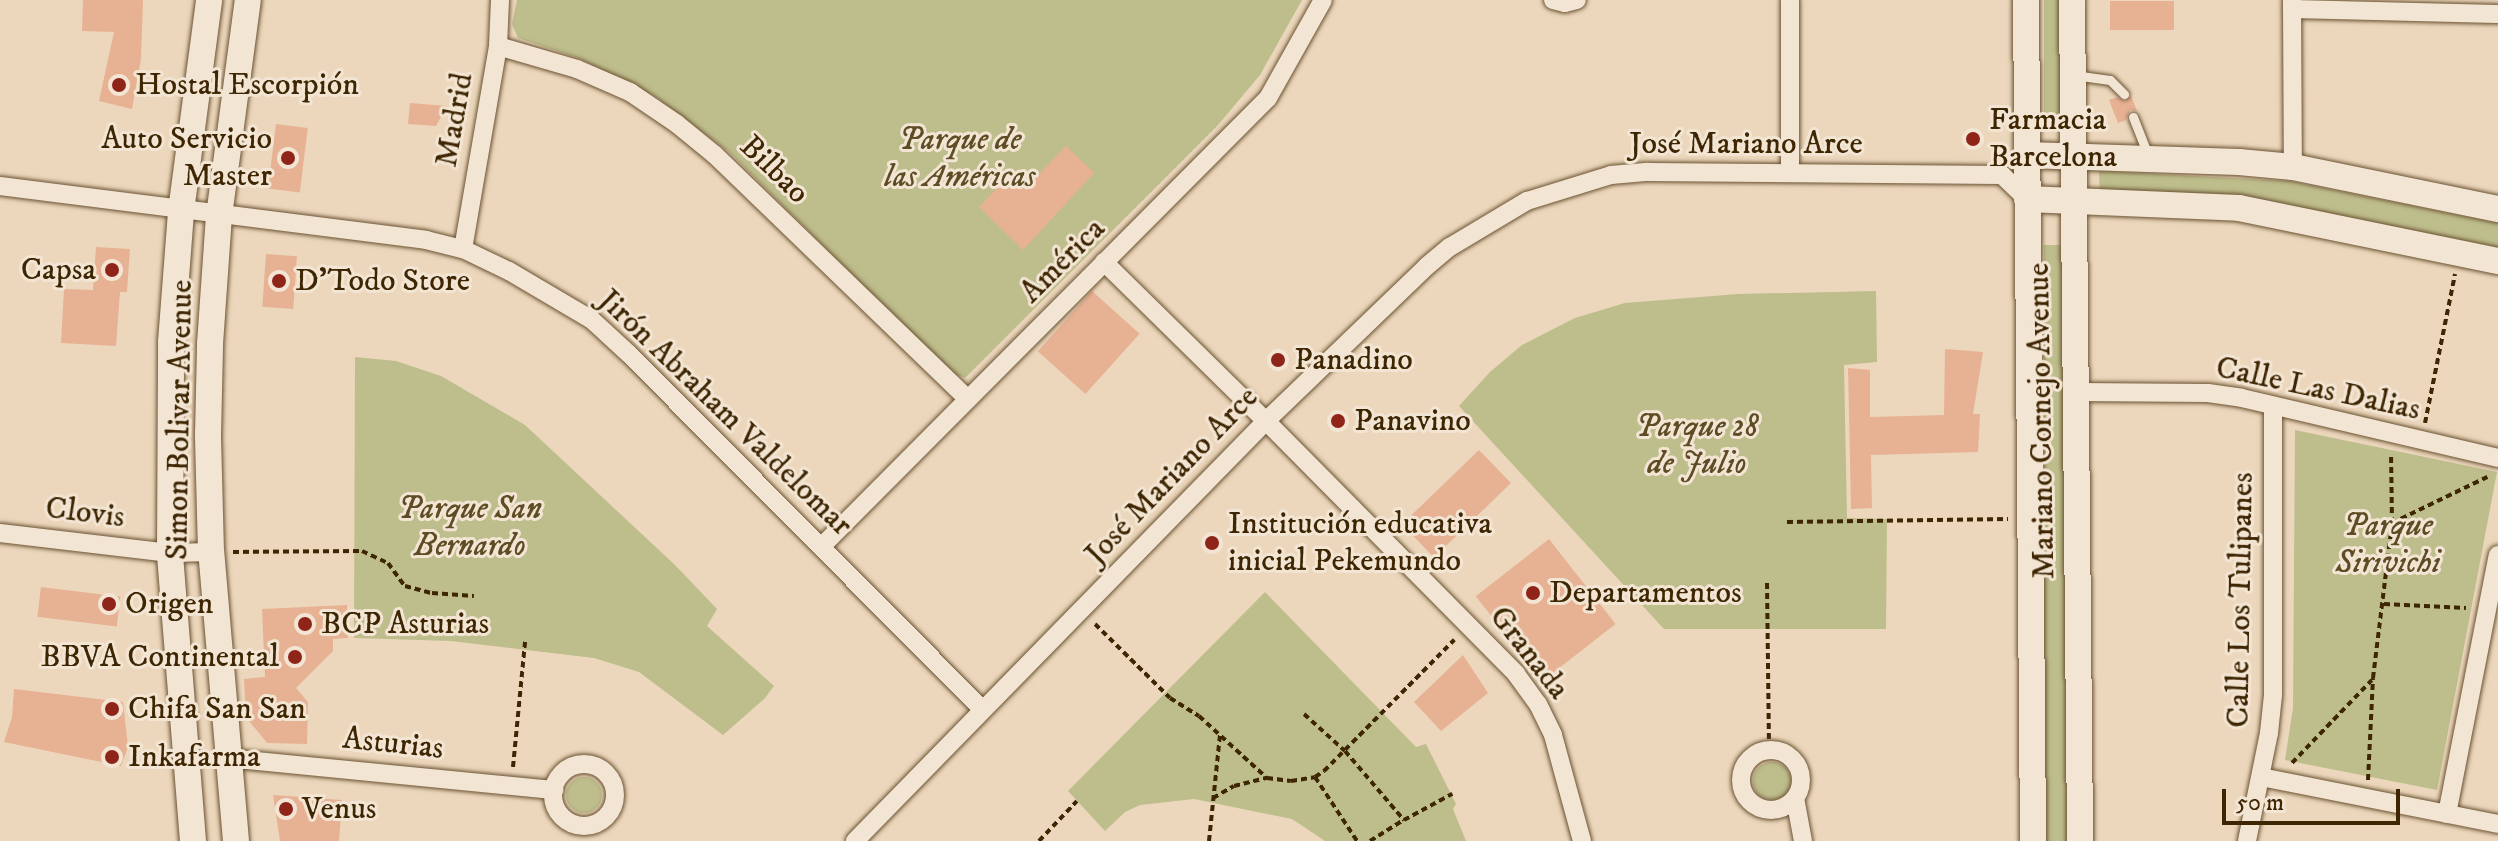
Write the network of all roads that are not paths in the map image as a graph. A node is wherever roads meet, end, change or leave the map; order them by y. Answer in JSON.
{"nodes":[{"id":1,"x":209,"y":0,"type":"edge"},
{"id":2,"x":248,"y":0,"type":"edge"},
{"id":3,"x":500,"y":0,"type":"edge"},
{"id":4,"x":1323,"y":0,"type":"edge"},
{"id":5,"x":1553,"y":0,"type":"edge"},
{"id":6,"x":1577,"y":0,"type":"edge"},
{"id":7,"x":1790,"y":0,"type":"edge"},
{"id":8,"x":2026,"y":0,"type":"edge"},
{"id":9,"x":2072,"y":0,"type":"edge"},
{"id":10,"x":2292,"y":5,"type":"edge"},
{"id":11,"x":2492,"y":8,"type":"edge"},
{"id":12,"x":498,"y":46,"type":"junction"},
{"id":13,"x":2073,"y":75,"type":"junction"},
{"id":14,"x":2124,"y":94,"type":"dead end"},
{"id":15,"x":2133,"y":117,"type":"dead end"},
{"id":16,"x":2027,"y":155,"type":"junction"},
{"id":17,"x":2073,"y":156,"type":"junction"},
{"id":18,"x":2149,"y":158,"type":"junction"},
{"id":19,"x":2293,"y":167,"type":"junction"},
{"id":20,"x":1790,"y":172,"type":"junction"},
{"id":21,"x":2002,"y":175,"type":"junction"},
{"id":22,"x":0,"y":186,"type":"edge"},
{"id":23,"x":2027,"y":199,"type":"junction"},
{"id":24,"x":2074,"y":201,"type":"junction"},
{"id":25,"x":2498,"y":209,"type":"edge"},
{"id":26,"x":181,"y":211,"type":"junction"},
{"id":27,"x":219,"y":216,"type":"junction"},
{"id":28,"x":463,"y":249,"type":"junction"},
{"id":29,"x":2498,"y":261,"type":"edge"},
{"id":30,"x":1104,"y":262,"type":"junction"},
{"id":31,"x":2075,"y":392,"type":"junction"},
{"id":32,"x":968,"y":399,"type":"junction"},
{"id":33,"x":2273,"y":406,"type":"junction"},
{"id":34,"x":1266,"y":421,"type":"junction"},
{"id":35,"x":2498,"y":458,"type":"edge"},
{"id":36,"x":0,"y":533,"type":"edge"},
{"id":37,"x":822,"y":546,"type":"junction"},
{"id":38,"x":211,"y":552,"type":"junction"},
{"id":39,"x":170,"y":553,"type":"junction"},
{"id":40,"x":2498,"y":555,"type":"edge"},
{"id":41,"x":2493,"y":610,"type":"edge"},
{"id":42,"x":982,"y":709,"type":"junction"},
{"id":43,"x":226,"y":758,"type":"junction"},
{"id":44,"x":2268,"y":779,"type":"junction"},
{"id":45,"x":554,"y":790,"type":"dead end"},
{"id":46,"x":1795,"y":798,"type":"junction"},
{"id":47,"x":1777,"y":809,"type":"junction"},
{"id":48,"x":2447,"y":814,"type":"junction"},
{"id":49,"x":2498,"y":824,"type":"edge"},
{"id":50,"x":1801,"y":835,"type":"edge"},
{"id":51,"x":193,"y":841,"type":"edge"},
{"id":52,"x":236,"y":841,"type":"edge"},
{"id":53,"x":855,"y":841,"type":"edge"},
{"id":54,"x":1582,"y":841,"type":"edge"},
{"id":55,"x":2033,"y":841,"type":"edge"},
{"id":56,"x":2080,"y":841,"type":"edge"},
{"id":57,"x":2247,"y":841,"type":"edge"}],
"edges":[{"from":1,"to":26,"type":"main road","name":"Simon Bolivar Avenue"},
{"from":2,"to":27,"type":"main road","name":"Simon Bolivar Avenue"},
{"from":3,"to":12,"type":"street","name":"Madrid"},
{"from":4,"to":30,"type":"street","name":"América"},
{"from":5,"to":6,"type":"street"},
{"from":7,"to":20,"type":"street"},
{"from":8,"to":16,"type":"main road","name":"Mariano Cornejo Avenue"},
{"from":9,"to":13,"type":"main road","name":"Mariano Cornejo Avenue"},
{"from":10,"to":11,"type":"street"},
{"from":10,"to":19,"type":"street"},
{"from":12,"to":28,"type":"street","name":"Madrid"},
{"from":12,"to":32,"type":"street","name":"Bilbao"},
{"from":13,"to":14,"type":"lane"},
{"from":13,"to":17,"type":"main road","name":"Mariano Cornejo Avenue"},
{"from":15,"to":18,"type":"lane"},
{"from":16,"to":17,"type":"main road"},
{"from":16,"to":21,"type":"street"},
{"from":16,"to":23,"type":"main road","name":"Mariano Cornejo Avenue"},
{"from":17,"to":18,"type":"main road"},
{"from":17,"to":24,"type":"main road","name":"Mariano Cornejo Avenue"},
{"from":18,"to":19,"type":"main road"},
{"from":19,"to":25,"type":"main road"},
{"from":20,"to":21,"type":"street","name":"José Mariano Arce"},
{"from":20,"to":34,"type":"street","name":"José Mariano Arce"},
{"from":21,"to":23,"type":"street"},
{"from":22,"to":26,"type":"street","name":"Jirón Abraham Valdelomar"},
{"from":23,"to":24,"type":"main road"},
{"from":23,"to":55,"type":"main road","name":"Mariano Cornejo Avenue"},
{"from":24,"to":29,"type":"main road"},
{"from":24,"to":31,"type":"main road","name":"Mariano Cornejo Avenue"},
{"from":26,"to":27,"type":"street","name":"Jirón Abraham Valdelomar"},
{"from":26,"to":39,"type":"main road","name":"Simon Bolivar Avenue"},
{"from":27,"to":28,"type":"street","name":"Jirón Abraham Valdelomar"},
{"from":27,"to":38,"type":"main road","name":"Simon Bolivar Avenue"},
{"from":28,"to":37,"type":"street","name":"Jirón Abraham Valdelomar"},
{"from":30,"to":32,"type":"street","name":"América"},
{"from":30,"to":34,"type":"street","name":"Granada"},
{"from":31,"to":33,"type":"street","name":"Calle Las Dalias"},
{"from":31,"to":56,"type":"main road","name":"Mariano Cornejo Avenue"},
{"from":32,"to":37,"type":"street","name":"América"},
{"from":33,"to":35,"type":"street","name":"Calle Las Dalias"},
{"from":33,"to":44,"type":"street","name":"Calle Los Tulipanes"},
{"from":34,"to":42,"type":"street","name":"José Mariano Arce"},
{"from":34,"to":54,"type":"street","name":"Granada"},
{"from":36,"to":39,"type":"street","name":"Clovis"},
{"from":37,"to":42,"type":"street","name":"Jirón Abraham Valdelomar"},
{"from":38,"to":39,"type":"street","name":"Clovis"},
{"from":38,"to":43,"type":"main road","name":"Simon Bolivar Avenue"},
{"from":39,"to":51,"type":"main road","name":"Simon Bolivar Avenue"},
{"from":40,"to":41,"type":"street"},
{"from":41,"to":48,"type":"street"},
{"from":42,"to":53,"type":"street","name":"José Mariano Arce"},
{"from":43,"to":45,"type":"street","name":"Asturias"},
{"from":43,"to":52,"type":"main road","name":"Simon Bolivar Avenue"},
{"from":44,"to":48,"type":"street"},
{"from":44,"to":57,"type":"street","name":"Calle Los Tulipanes"},
{"from":46,"to":47,"type":"street"},
{"from":46,"to":47,"type":"street"},
{"from":46,"to":50,"type":"street"},
{"from":47,"to":50,"type":"street"},
{"from":48,"to":49,"type":"street"}]}
